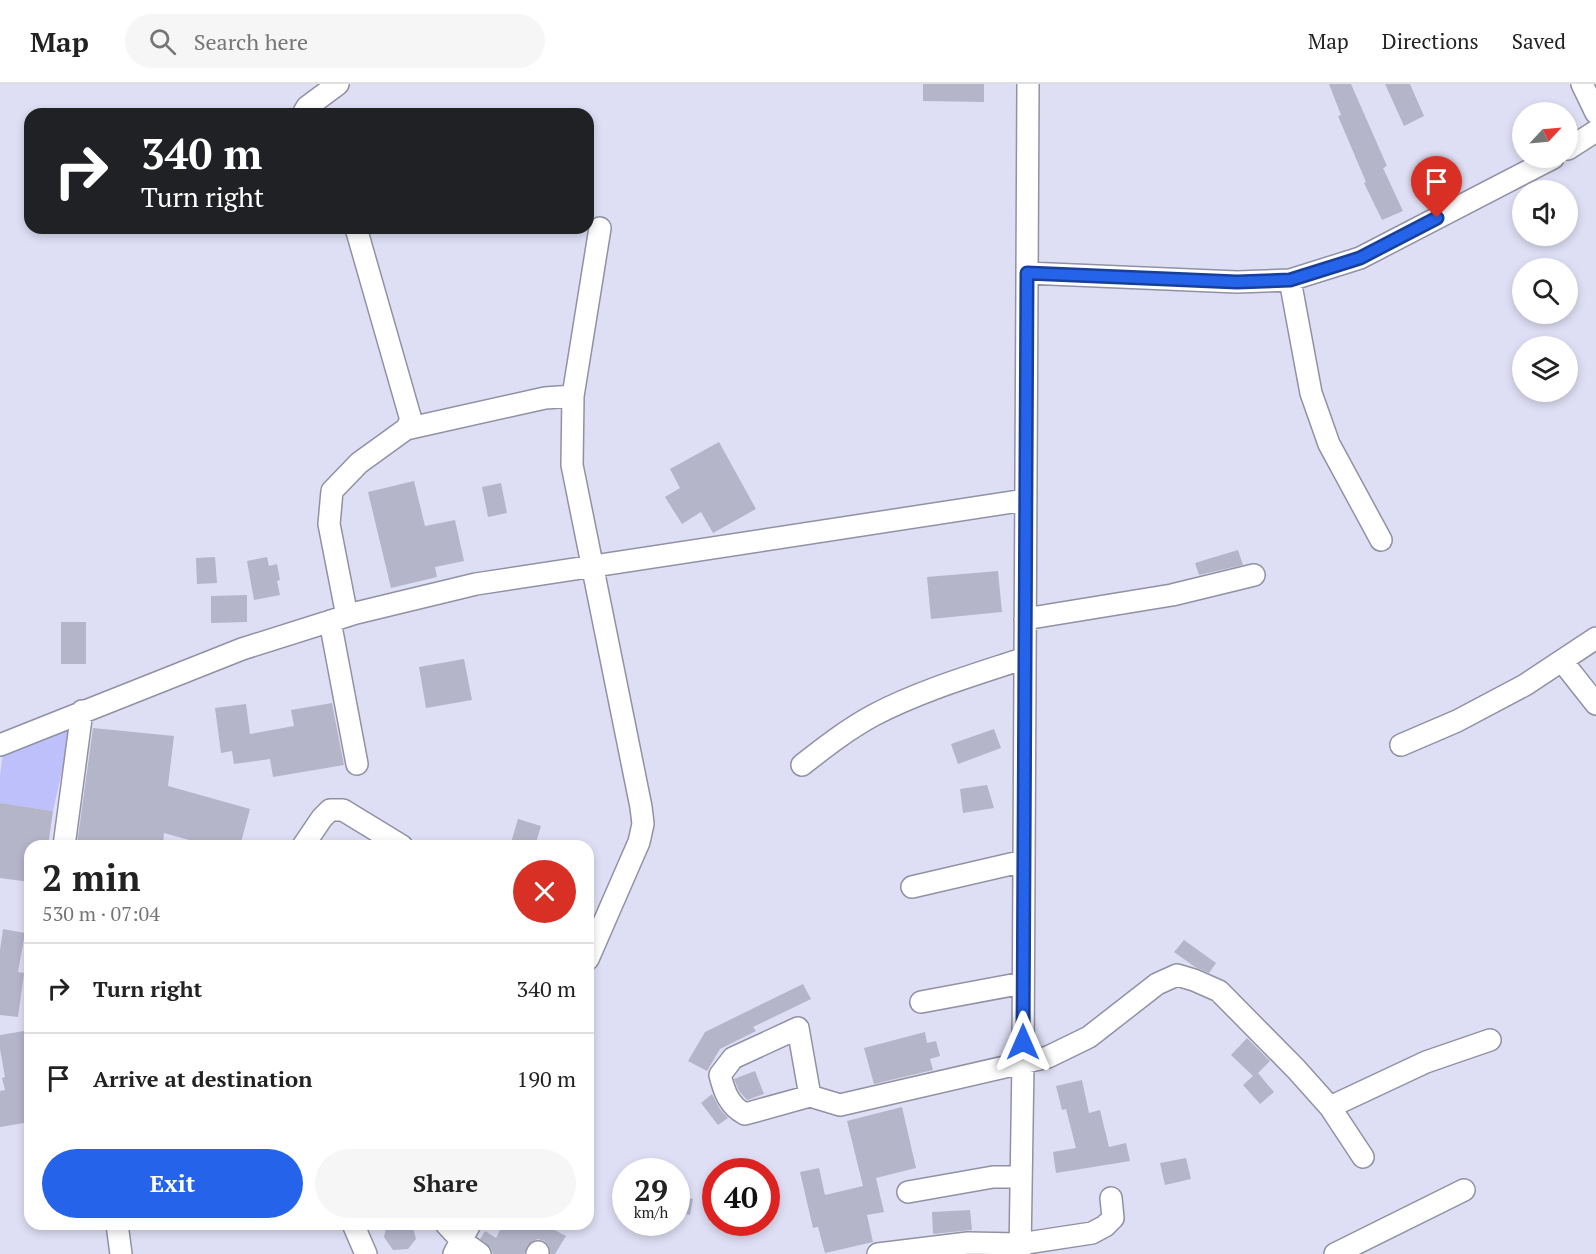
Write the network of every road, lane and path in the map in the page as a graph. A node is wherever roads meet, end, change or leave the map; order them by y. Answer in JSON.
{"nodes":[{"id":1,"x":338,"y":84,"type":"edge"},
{"id":2,"x":1028,"y":84,"type":"edge"},
{"id":3,"x":1582,"y":84,"type":"edge"},
{"id":4,"x":306,"y":108,"type":"edge"},
{"id":5,"x":1596,"y":113,"type":"edge"},
{"id":6,"x":1596,"y":131,"type":"edge"},
{"id":7,"x":1578,"y":143,"type":"edge"},
{"id":8,"x":1534,"y":168,"type":"edge"},
{"id":9,"x":600,"y":228,"type":"dead end"},
{"id":10,"x":358,"y":234,"type":"edge"},
{"id":11,"x":1027,"y":273,"type":"junction"},
{"id":12,"x":1290,"y":280,"type":"junction"},
{"id":13,"x":573,"y":396,"type":"junction"},
{"id":14,"x":406,"y":429,"type":"junction"},
{"id":15,"x":1026,"y":500,"type":"junction"},
{"id":16,"x":1381,"y":540,"type":"dead end"},
{"id":17,"x":591,"y":565,"type":"junction"},
{"id":18,"x":1254,"y":575,"type":"dead end"},
{"id":19,"x":339,"y":619,"type":"junction"},
{"id":20,"x":1025,"y":620,"type":"junction"},
{"id":21,"x":1596,"y":638,"type":"edge"},
{"id":22,"x":1025,"y":658,"type":"junction"},
{"id":23,"x":1562,"y":661,"type":"junction"},
{"id":24,"x":1596,"y":704,"type":"edge"},
{"id":25,"x":82,"y":711,"type":"junction"},
{"id":26,"x":0,"y":745,"type":"edge"},
{"id":27,"x":1401,"y":746,"type":"dead end"},
{"id":28,"x":357,"y":764,"type":"dead end"},
{"id":29,"x":802,"y":765,"type":"dead end"},
{"id":30,"x":65,"y":840,"type":"edge"},
{"id":31,"x":307,"y":840,"type":"edge"},
{"id":32,"x":392,"y":840,"type":"edge"},
{"id":33,"x":1024,"y":861,"type":"junction"},
{"id":34,"x":912,"y":887,"type":"dead end"},
{"id":35,"x":594,"y":944,"type":"edge"},
{"id":36,"x":1023,"y":983,"type":"junction"},
{"id":37,"x":921,"y":1002,"type":"dead end"},
{"id":38,"x":1490,"y":1041,"type":"dead end"},
{"id":39,"x":1023,"y":1061,"type":"junction"},
{"id":40,"x":810,"y":1096,"type":"junction"},
{"id":41,"x":1330,"y":1107,"type":"junction"},
{"id":42,"x":1363,"y":1157,"type":"dead end"},
{"id":43,"x":1021,"y":1177,"type":"junction"},
{"id":44,"x":1464,"y":1190,"type":"dead end"},
{"id":45,"x":908,"y":1192,"type":"dead end"},
{"id":46,"x":1111,"y":1198,"type":"dead end"},
{"id":47,"x":118,"y":1230,"type":"edge"},
{"id":48,"x":356,"y":1230,"type":"edge"},
{"id":49,"x":462,"y":1240,"type":"edge"},
{"id":50,"x":1020,"y":1249,"type":"edge"},
{"id":51,"x":121,"y":1254,"type":"edge"},
{"id":52,"x":366,"y":1254,"type":"edge"},
{"id":53,"x":480,"y":1254,"type":"edge"},
{"id":54,"x":878,"y":1254,"type":"edge"},
{"id":55,"x":1335,"y":1254,"type":"edge"}],
"edges":[{"from":1,"to":4,"type":"street"},
{"from":2,"to":11,"type":"street"},
{"from":3,"to":5,"type":"street"},
{"from":6,"to":7,"type":"street"},
{"from":8,"to":12,"type":"street"},
{"from":9,"to":13,"type":"street"},
{"from":10,"to":14,"type":"street"},
{"from":11,"to":12,"type":"street"},
{"from":11,"to":15,"type":"street"},
{"from":12,"to":16,"type":"street"},
{"from":13,"to":14,"type":"street"},
{"from":13,"to":17,"type":"street"},
{"from":14,"to":19,"type":"street"},
{"from":15,"to":17,"type":"street"},
{"from":15,"to":20,"type":"street"},
{"from":17,"to":19,"type":"street"},
{"from":17,"to":35,"type":"street"},
{"from":18,"to":20,"type":"street"},
{"from":19,"to":25,"type":"street"},
{"from":19,"to":28,"type":"street"},
{"from":20,"to":22,"type":"street"},
{"from":21,"to":23,"type":"street"},
{"from":22,"to":29,"type":"street"},
{"from":22,"to":33,"type":"street"},
{"from":23,"to":24,"type":"street"},
{"from":23,"to":27,"type":"street"},
{"from":25,"to":26,"type":"street"},
{"from":25,"to":30,"type":"street"},
{"from":31,"to":32,"type":"street"},
{"from":33,"to":34,"type":"street"},
{"from":33,"to":36,"type":"street"},
{"from":36,"to":37,"type":"street"},
{"from":36,"to":39,"type":"street"},
{"from":38,"to":41,"type":"street"},
{"from":39,"to":40,"type":"street"},
{"from":39,"to":41,"type":"street"},
{"from":39,"to":43,"type":"street"},
{"from":40,"to":40,"type":"street"},
{"from":41,"to":42,"type":"street"},
{"from":43,"to":45,"type":"street"},
{"from":43,"to":50,"type":"street"},
{"from":44,"to":55,"type":"street"},
{"from":46,"to":50,"type":"street"},
{"from":47,"to":51,"type":"street"},
{"from":48,"to":52,"type":"street"},
{"from":49,"to":53,"type":"street"},
{"from":50,"to":54,"type":"street"}]}
